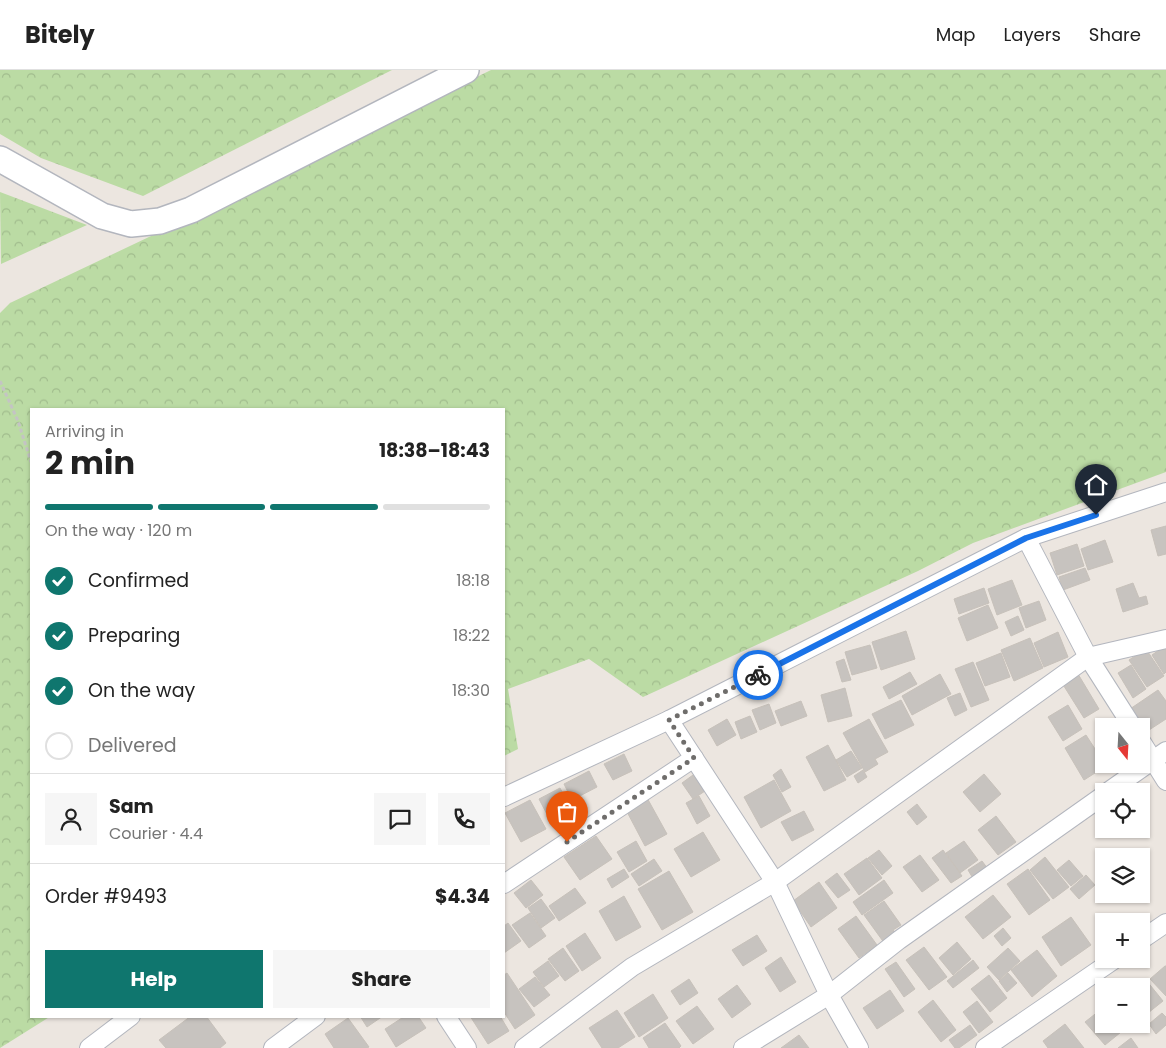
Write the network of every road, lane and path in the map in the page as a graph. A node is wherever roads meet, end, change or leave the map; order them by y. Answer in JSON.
{"nodes":[{"id":1,"x":466,"y":70,"type":"edge"},
{"id":2,"x":0,"y":159,"type":"edge"},
{"id":3,"x":0,"y":381,"type":"edge"},
{"id":4,"x":30,"y":459,"type":"edge"},
{"id":5,"x":1166,"y":492,"type":"edge"},
{"id":6,"x":1026,"y":538,"type":"junction"},
{"id":7,"x":1166,"y":639,"type":"edge"},
{"id":8,"x":1088,"y":657,"type":"junction"},
{"id":9,"x":1127,"y":718,"type":"edge"},
{"id":10,"x":669,"y":720,"type":"junction"},
{"id":11,"x":1150,"y":748,"type":"edge"},
{"id":12,"x":1160,"y":756,"type":"edge"},
{"id":13,"x":694,"y":758,"type":"junction"},
{"id":14,"x":1166,"y":781,"type":"edge"},
{"id":15,"x":1121,"y":783,"type":"edge"},
{"id":16,"x":505,"y":798,"type":"edge"},
{"id":17,"x":1095,"y":801,"type":"edge"},
{"id":18,"x":775,"y":882,"type":"junction"},
{"id":19,"x":505,"y":883,"type":"edge"},
{"id":20,"x":1166,"y":923,"type":"edge"},
{"id":21,"x":1150,"y":934,"type":"edge"},
{"id":22,"x":1102,"y":968,"type":"edge"},
{"id":23,"x":829,"y":995,"type":"junction"},
{"id":24,"x":128,"y":1018,"type":"edge"},
{"id":25,"x":313,"y":1018,"type":"edge"},
{"id":26,"x":447,"y":1018,"type":"edge"},
{"id":27,"x":89,"y":1048,"type":"edge"},
{"id":28,"x":273,"y":1048,"type":"edge"},
{"id":29,"x":466,"y":1048,"type":"edge"},
{"id":30,"x":524,"y":1048,"type":"edge"},
{"id":31,"x":743,"y":1048,"type":"edge"},
{"id":32,"x":859,"y":1048,"type":"edge"},
{"id":33,"x":985,"y":1048,"type":"edge"}],
"edges":[{"from":1,"to":2,"type":"main road"},
{"from":3,"to":4,"type":"path"},
{"from":5,"to":6,"type":"street"},
{"from":6,"to":8,"type":"street"},
{"from":6,"to":10,"type":"street"},
{"from":7,"to":8,"type":"street"},
{"from":8,"to":9,"type":"street"},
{"from":8,"to":18,"type":"street"},
{"from":10,"to":13,"type":"street"},
{"from":10,"to":16,"type":"street"},
{"from":11,"to":12,"type":"street"},
{"from":12,"to":14,"type":"street"},
{"from":12,"to":15,"type":"street"},
{"from":13,"to":18,"type":"street"},
{"from":13,"to":19,"type":"street"},
{"from":17,"to":23,"type":"street"},
{"from":18,"to":23,"type":"street"},
{"from":18,"to":30,"type":"street"},
{"from":20,"to":21,"type":"street"},
{"from":22,"to":33,"type":"street"},
{"from":23,"to":31,"type":"street"},
{"from":23,"to":32,"type":"street"},
{"from":24,"to":27,"type":"street"},
{"from":25,"to":28,"type":"street"},
{"from":26,"to":29,"type":"street"}]}
